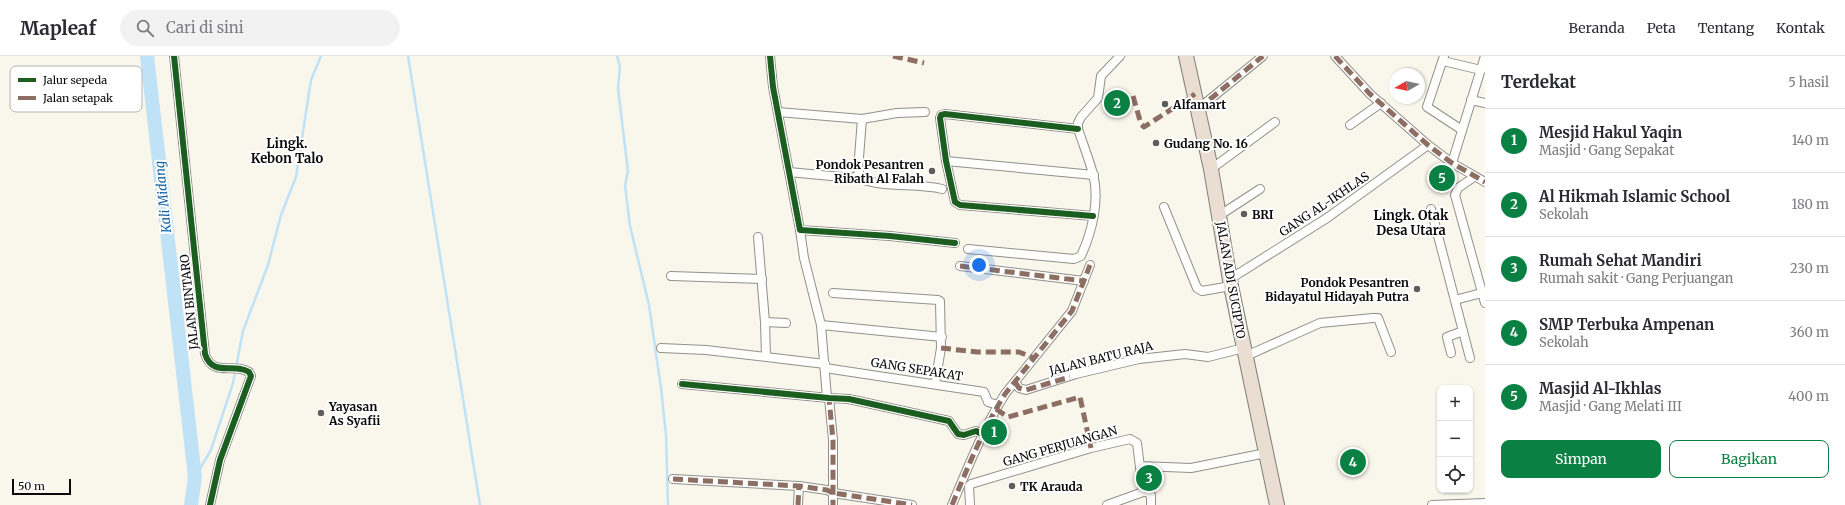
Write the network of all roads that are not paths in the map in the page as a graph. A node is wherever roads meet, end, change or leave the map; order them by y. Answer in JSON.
{"nodes":[{"id":1,"x":174,"y":56,"type":"edge"},
{"id":2,"x":770,"y":56,"type":"edge"},
{"id":3,"x":1120,"y":56,"type":"edge"},
{"id":4,"x":1186,"y":56,"type":"edge"},
{"id":5,"x":1264,"y":56,"type":"edge"},
{"id":6,"x":1335,"y":56,"type":"edge"},
{"id":7,"x":1485,"y":56,"type":"edge"},
{"id":8,"x":1443,"y":59,"type":"edge"},
{"id":9,"x":1481,"y":70,"type":"junction"},
{"id":10,"x":1471,"y":100,"type":"junction"},
{"id":11,"x":1485,"y":103,"type":"edge"},
{"id":12,"x":1381,"y":104,"type":"junction"},
{"id":13,"x":1198,"y":109,"type":"junction"},
{"id":14,"x":778,"y":112,"type":"junction"},
{"id":15,"x":926,"y":112,"type":"dead end"},
{"id":16,"x":862,"y":119,"type":"junction"},
{"id":17,"x":1275,"y":122,"type":"dead end"},
{"id":18,"x":1350,"y":125,"type":"dead end"},
{"id":19,"x":1078,"y":129,"type":"junction"},
{"id":20,"x":1462,"y":130,"type":"junction"},
{"id":21,"x":1428,"y":145,"type":"junction"},
{"id":22,"x":946,"y":161,"type":"junction"},
{"id":23,"x":1452,"y":163,"type":"junction"},
{"id":24,"x":1211,"y":169,"type":"junction"},
{"id":25,"x":789,"y":172,"type":"junction"},
{"id":26,"x":860,"y":175,"type":"junction"},
{"id":27,"x":1094,"y":175,"type":"junction"},
{"id":28,"x":1474,"y":177,"type":"junction"},
{"id":29,"x":1485,"y":182,"type":"edge"},
{"id":30,"x":942,"y":189,"type":"dead end"},
{"id":31,"x":1260,"y":189,"type":"dead end"},
{"id":32,"x":1164,"y":207,"type":"dead end"},
{"id":33,"x":1431,"y":209,"type":"dead end"},
{"id":34,"x":1220,"y":215,"type":"junction"},
{"id":35,"x":1093,"y":216,"type":"junction"},
{"id":36,"x":800,"y":230,"type":"junction"},
{"id":37,"x":758,"y":237,"type":"dead end"},
{"id":38,"x":955,"y":243,"type":"dead end"},
{"id":39,"x":968,"y":249,"type":"dead end"},
{"id":40,"x":1090,"y":265,"type":"dead end"},
{"id":41,"x":960,"y":266,"type":"dead end"},
{"id":42,"x":671,"y":276,"type":"dead end"},
{"id":43,"x":762,"y":279,"type":"junction"},
{"id":44,"x":1084,"y":281,"type":"junction"},
{"id":45,"x":1230,"y":282,"type":"junction"},
{"id":46,"x":833,"y":293,"type":"dead end"},
{"id":47,"x":1484,"y":293,"type":"edge"},
{"id":48,"x":1455,"y":300,"type":"junction"},
{"id":49,"x":1485,"y":303,"type":"edge"},
{"id":50,"x":765,"y":322,"type":"junction"},
{"id":51,"x":786,"y":323,"type":"dead end"},
{"id":52,"x":821,"y":325,"type":"junction"},
{"id":53,"x":1463,"y":331,"type":"junction"},
{"id":54,"x":942,"y":337,"type":"junction"},
{"id":55,"x":661,"y":348,"type":"dead end"},
{"id":56,"x":1245,"y":352,"type":"junction"},
{"id":57,"x":1391,"y":352,"type":"dead end"},
{"id":58,"x":1451,"y":353,"type":"dead end"},
{"id":59,"x":766,"y":356,"type":"junction"},
{"id":60,"x":1470,"y":358,"type":"dead end"},
{"id":61,"x":825,"y":366,"type":"junction"},
{"id":62,"x":1015,"y":382,"type":"junction"},
{"id":63,"x":682,"y":384,"type":"dead end"},
{"id":64,"x":935,"y":384,"type":"junction"},
{"id":65,"x":828,"y":398,"type":"junction"},
{"id":66,"x":998,"y":404,"type":"junction"},
{"id":67,"x":982,"y":434,"type":"junction"},
{"id":68,"x":1266,"y":452,"type":"junction"},
{"id":69,"x":1140,"y":466,"type":"junction"},
{"id":70,"x":673,"y":479,"type":"dead end"},
{"id":71,"x":799,"y":486,"type":"junction"},
{"id":72,"x":830,"y":492,"type":"junction"},
{"id":73,"x":1143,"y":492,"type":"junction"},
{"id":74,"x":1485,"y":502,"type":"edge"},
{"id":75,"x":210,"y":505,"type":"edge"},
{"id":76,"x":798,"y":505,"type":"edge"},
{"id":77,"x":833,"y":505,"type":"edge"},
{"id":78,"x":912,"y":505,"type":"edge"},
{"id":79,"x":952,"y":505,"type":"edge"},
{"id":80,"x":970,"y":505,"type":"edge"},
{"id":81,"x":1107,"y":505,"type":"edge"},
{"id":82,"x":1151,"y":505,"type":"edge"},
{"id":83,"x":1277,"y":505,"type":"edge"},
{"id":84,"x":1432,"y":505,"type":"edge"}],
"edges":[{"from":1,"to":75,"type":"street","name":"JALAN BINTARO"},
{"from":2,"to":14,"type":"street"},
{"from":3,"to":19,"type":"street"},
{"from":4,"to":13,"type":"highway","name":"JALAN ADI SUCIPTO"},
{"from":5,"to":13,"type":"street"},
{"from":6,"to":12,"type":"street"},
{"from":7,"to":9,"type":"street"},
{"from":8,"to":9,"type":"street"},
{"from":8,"to":20,"type":"street"},
{"from":9,"to":10,"type":"street"},
{"from":10,"to":11,"type":"street"},
{"from":10,"to":20,"type":"street"},
{"from":12,"to":18,"type":"street"},
{"from":12,"to":21,"type":"street"},
{"from":13,"to":24,"type":"highway","name":"JALAN ADI SUCIPTO"},
{"from":14,"to":16,"type":"street"},
{"from":14,"to":25,"type":"street"},
{"from":15,"to":16,"type":"street"},
{"from":16,"to":26,"type":"street"},
{"from":17,"to":24,"type":"street"},
{"from":19,"to":22,"type":"street"},
{"from":19,"to":27,"type":"street"},
{"from":20,"to":23,"type":"street"},
{"from":21,"to":23,"type":"street"},
{"from":21,"to":45,"type":"street","name":"GANG AL-IKHLAS"},
{"from":22,"to":27,"type":"street"},
{"from":22,"to":35,"type":"street"},
{"from":23,"to":28,"type":"street"},
{"from":24,"to":34,"type":"highway","name":"JALAN ADI SUCIPTO"},
{"from":25,"to":26,"type":"street"},
{"from":25,"to":36,"type":"street"},
{"from":26,"to":30,"type":"street"},
{"from":27,"to":35,"type":"street"},
{"from":28,"to":29,"type":"street"},
{"from":28,"to":47,"type":"street"},
{"from":31,"to":34,"type":"street"},
{"from":32,"to":45,"type":"street"},
{"from":33,"to":48,"type":"street"},
{"from":34,"to":45,"type":"highway","name":"JALAN ADI SUCIPTO"},
{"from":35,"to":39,"type":"street"},
{"from":36,"to":38,"type":"street"},
{"from":36,"to":52,"type":"street"},
{"from":37,"to":43,"type":"street"},
{"from":40,"to":44,"type":"street"},
{"from":41,"to":44,"type":"street"},
{"from":42,"to":43,"type":"street"},
{"from":43,"to":50,"type":"street"},
{"from":44,"to":62,"type":"street"},
{"from":45,"to":56,"type":"highway","name":"JALAN ADI SUCIPTO"},
{"from":46,"to":54,"type":"street"},
{"from":47,"to":48,"type":"street"},
{"from":47,"to":49,"type":"street"},
{"from":48,"to":53,"type":"street"},
{"from":50,"to":51,"type":"street"},
{"from":50,"to":59,"type":"street"},
{"from":52,"to":54,"type":"street"},
{"from":52,"to":61,"type":"street"},
{"from":53,"to":58,"type":"street"},
{"from":53,"to":60,"type":"street"},
{"from":54,"to":64,"type":"street"},
{"from":55,"to":59,"type":"street","name":"GANG SEPAKAT"},
{"from":56,"to":57,"type":"street"},
{"from":56,"to":62,"type":"street","name":"JALAN BATU RAJA"},
{"from":56,"to":68,"type":"highway","name":"JALAN ADI SUCIPTO"},
{"from":59,"to":61,"type":"street","name":"GANG SEPAKAT"},
{"from":61,"to":64,"type":"street","name":"GANG SEPAKAT"},
{"from":61,"to":65,"type":"street"},
{"from":62,"to":66,"type":"street"},
{"from":63,"to":65,"type":"street"},
{"from":64,"to":66,"type":"street","name":"GANG SEPAKAT"},
{"from":65,"to":67,"type":"street"},
{"from":65,"to":72,"type":"street"},
{"from":66,"to":67,"type":"street"},
{"from":67,"to":79,"type":"street"},
{"from":68,"to":69,"type":"street"},
{"from":68,"to":83,"type":"highway","name":"JALAN ADI SUCIPTO"},
{"from":69,"to":73,"type":"street","name":"GANG PERJUANGAN"},
{"from":69,"to":80,"type":"street","name":"GANG PERJUANGAN"},
{"from":70,"to":71,"type":"street"},
{"from":71,"to":72,"type":"street"},
{"from":71,"to":76,"type":"street"},
{"from":72,"to":77,"type":"street"},
{"from":72,"to":78,"type":"street"},
{"from":73,"to":81,"type":"street"},
{"from":73,"to":82,"type":"street"},
{"from":74,"to":84,"type":"street"}]}
